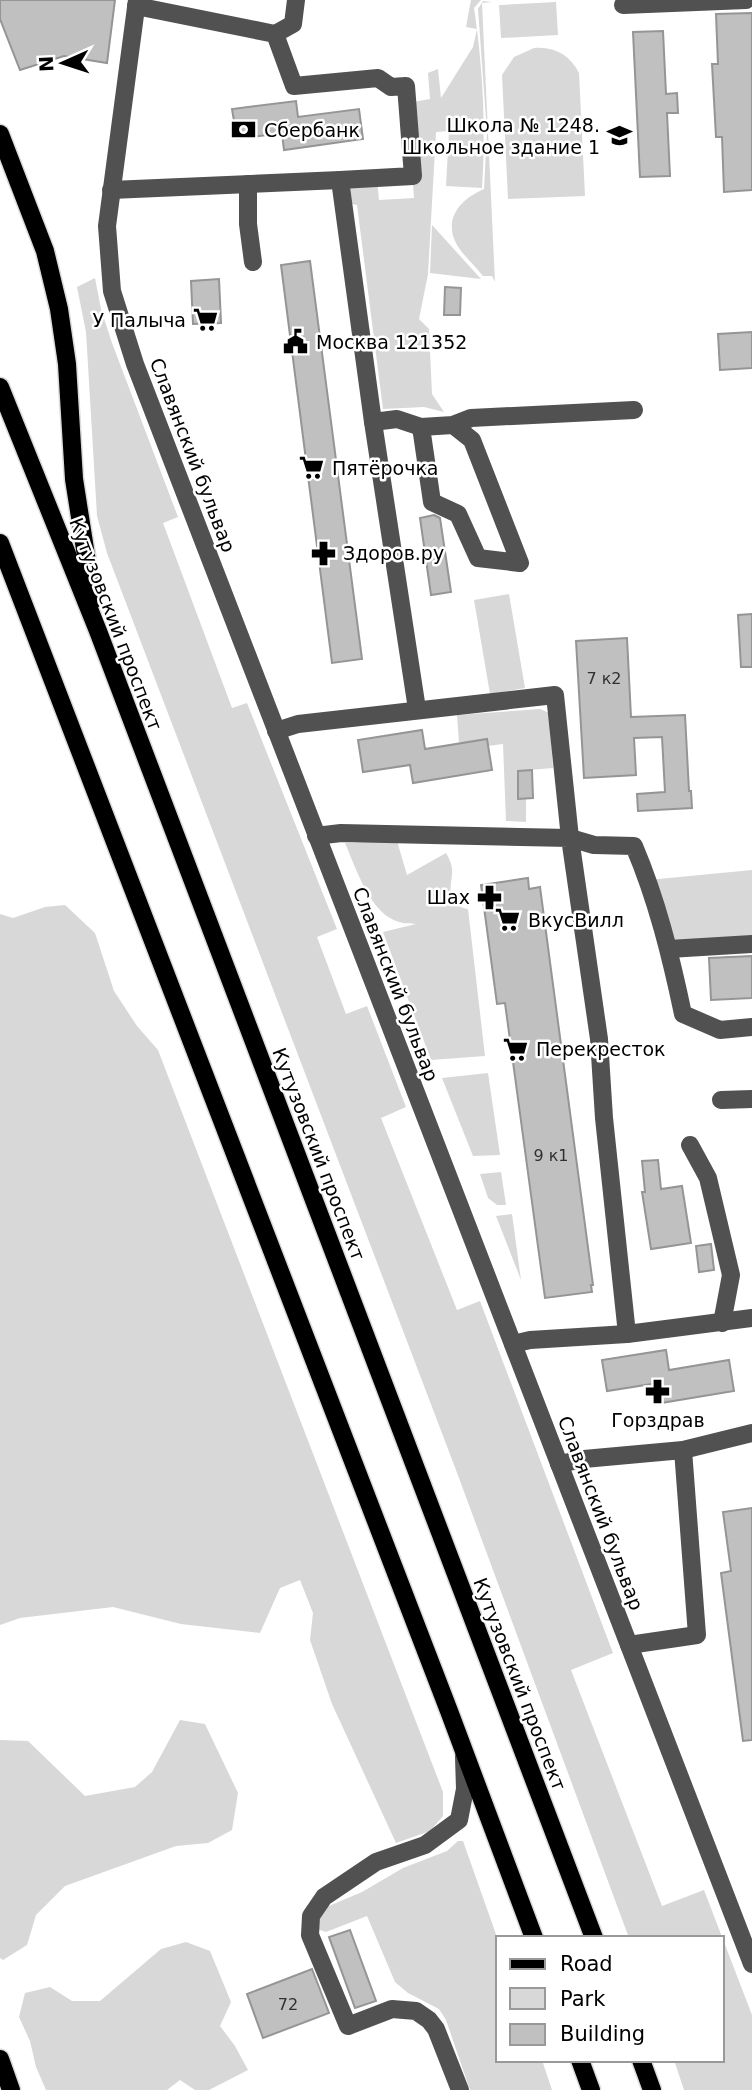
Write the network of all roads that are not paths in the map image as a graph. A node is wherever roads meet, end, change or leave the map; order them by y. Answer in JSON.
{"nodes":[{"id":1,"x":296,"y":0,"type":"edge"},
{"id":2,"x":746,"y":0,"type":"edge"},
{"id":3,"x":136,"y":3,"type":"edge"},
{"id":4,"x":623,"y":5,"type":"dead end"},
{"id":5,"x":275,"y":34,"type":"junction"},
{"id":6,"x":0,"y":134,"type":"edge"},
{"id":7,"x":340,"y":180,"type":"junction"},
{"id":8,"x":248,"y":184,"type":"junction"},
{"id":9,"x":111,"y":190,"type":"junction"},
{"id":10,"x":253,"y":262,"type":"dead end"},
{"id":11,"x":0,"y":387,"type":"edge"},
{"id":12,"x":634,"y":410,"type":"dead end"},
{"id":13,"x":373,"y":422,"type":"junction"},
{"id":14,"x":453,"y":425,"type":"junction"},
{"id":15,"x":421,"y":427,"type":"junction"},
{"id":16,"x":0,"y":543,"type":"edge"},
{"id":17,"x":98,"y":631,"type":"junction"},
{"id":18,"x":417,"y":709,"type":"junction"},
{"id":19,"x":276,"y":731,"type":"junction"},
{"id":20,"x":316,"y":836,"type":"junction"},
{"id":21,"x":570,"y":838,"type":"junction"},
{"id":22,"x":752,"y":944,"type":"edge"},
{"id":23,"x":669,"y":949,"type":"junction"},
{"id":24,"x":752,"y":1027,"type":"edge"},
{"id":25,"x":752,"y":1099,"type":"edge"},
{"id":26,"x":721,"y":1100,"type":"dead end"},
{"id":27,"x":690,"y":1145,"type":"dead end"},
{"id":28,"x":752,"y":1318,"type":"edge"},
{"id":29,"x":722,"y":1323,"type":"junction"},
{"id":30,"x":627,"y":1334,"type":"junction"},
{"id":31,"x":513,"y":1344,"type":"junction"},
{"id":32,"x":752,"y":1433,"type":"edge"},
{"id":33,"x":683,"y":1450,"type":"junction"},
{"id":34,"x":559,"y":1464,"type":"junction"},
{"id":35,"x":629,"y":1645,"type":"junction"},
{"id":36,"x":464,"y":1749,"type":"junction"},
{"id":37,"x":533,"y":1936,"type":"edge"},
{"id":38,"x":593,"y":1936,"type":"edge"},
{"id":39,"x":752,"y":1964,"type":"edge"},
{"id":40,"x":0,"y":2059,"type":"edge"},
{"id":41,"x":581,"y":2062,"type":"edge"},
{"id":42,"x":642,"y":2062,"type":"edge"},
{"id":43,"x":652,"y":2087,"type":"edge"},
{"id":44,"x":11,"y":2090,"type":"edge"},
{"id":45,"x":460,"y":2090,"type":"edge"},
{"id":46,"x":591,"y":2090,"type":"edge"}],
"edges":[{"from":1,"to":5,"type":"street"},
{"from":2,"to":4,"type":"street"},
{"from":3,"to":5,"type":"street"},
{"from":3,"to":9,"type":"street","name":"Славянский бульвар"},
{"from":5,"to":7,"type":"street"},
{"from":6,"to":17,"type":"main road"},
{"from":7,"to":8,"type":"street"},
{"from":7,"to":13,"type":"street"},
{"from":8,"to":9,"type":"street"},
{"from":8,"to":10,"type":"street"},
{"from":9,"to":19,"type":"street","name":"Славянский бульвар"},
{"from":11,"to":17,"type":"main road","name":"Кутузовский проспект"},
{"from":12,"to":14,"type":"street"},
{"from":13,"to":15,"type":"street"},
{"from":13,"to":18,"type":"street"},
{"from":14,"to":15,"type":"street"},
{"from":14,"to":15,"type":"street"},
{"from":16,"to":36,"type":"main road"},
{"from":17,"to":38,"type":"main road","name":"Кутузовский проспект"},
{"from":18,"to":19,"type":"street"},
{"from":18,"to":21,"type":"street"},
{"from":19,"to":20,"type":"street","name":"Славянский бульвар"},
{"from":20,"to":21,"type":"street"},
{"from":20,"to":31,"type":"street","name":"Славянский бульвар"},
{"from":21,"to":23,"type":"street"},
{"from":21,"to":30,"type":"street"},
{"from":22,"to":23,"type":"street"},
{"from":23,"to":24,"type":"street"},
{"from":25,"to":26,"type":"street"},
{"from":27,"to":29,"type":"street"},
{"from":28,"to":29,"type":"street"},
{"from":29,"to":30,"type":"street"},
{"from":30,"to":31,"type":"street"},
{"from":31,"to":34,"type":"street","name":"Славянский бульвар"},
{"from":32,"to":33,"type":"street"},
{"from":33,"to":34,"type":"street"},
{"from":33,"to":35,"type":"street"},
{"from":34,"to":35,"type":"street","name":"Славянский бульвар"},
{"from":35,"to":39,"type":"street","name":"Славянский бульвар"},
{"from":36,"to":37,"type":"main road"},
{"from":36,"to":45,"type":"street"},
{"from":40,"to":44,"type":"main road"},
{"from":41,"to":46,"type":"main road"},
{"from":42,"to":43,"type":"main road"}]}
